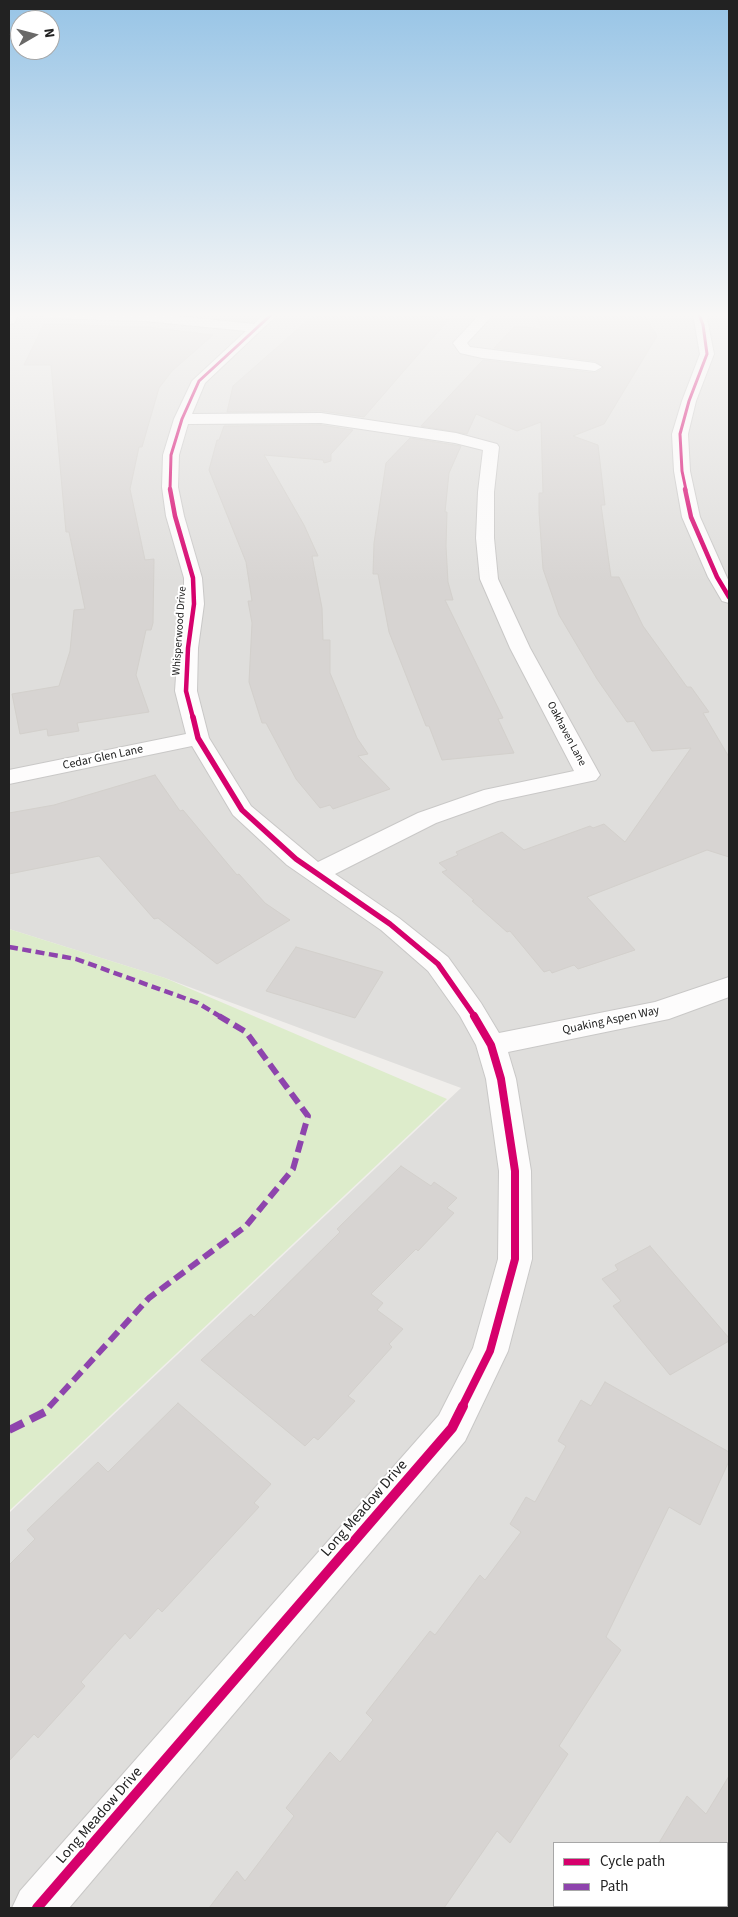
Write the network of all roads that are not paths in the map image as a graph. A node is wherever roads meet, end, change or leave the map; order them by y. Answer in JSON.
{"nodes":[{"id":1,"x":189,"y":403,"type":"edge"},
{"id":2,"x":688,"y":403,"type":"edge"},
{"id":3,"x":182,"y":419,"type":"junction"},
{"id":4,"x":729,"y":597,"type":"edge"},
{"id":5,"x":198,"y":738,"type":"junction"},
{"id":6,"x":9,"y":777,"type":"edge"},
{"id":7,"x":318,"y":872,"type":"junction"},
{"id":8,"x":729,"y":987,"type":"edge"},
{"id":9,"x":491,"y":1045,"type":"junction"},
{"id":10,"x":37,"y":1908,"type":"edge"}],
"edges":[{"from":1,"to":3,"type":"street","name":"Whisperwood Drive"},
{"from":2,"to":4,"type":"street"},
{"from":3,"to":5,"type":"street","name":"Whisperwood Drive"},
{"from":3,"to":7,"type":"street","name":"Oakhaven Lane"},
{"from":5,"to":6,"type":"street","name":"Cedar Glen Lane"},
{"from":5,"to":7,"type":"street","name":"Whisperwood Drive"},
{"from":7,"to":9,"type":"street","name":"Whisperwood Drive"},
{"from":8,"to":9,"type":"street","name":"Quaking Aspen Way"},
{"from":9,"to":10,"type":"street","name":"Long Meadow Drive"}]}
